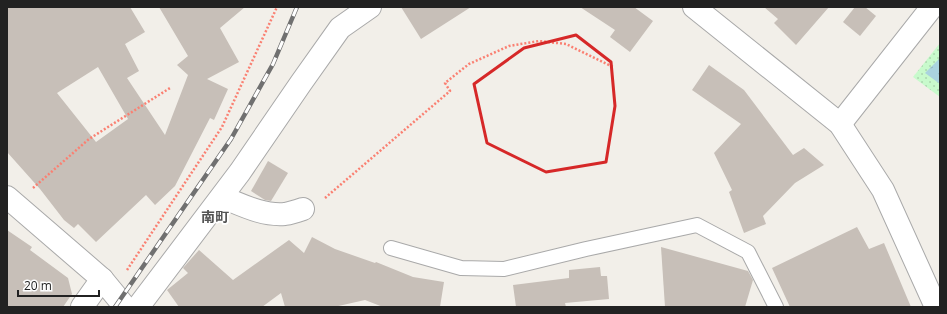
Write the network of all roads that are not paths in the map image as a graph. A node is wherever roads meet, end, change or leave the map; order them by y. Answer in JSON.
{"nodes":[{"id":1,"x":370,"y":7,"type":"edge"},
{"id":2,"x":694,"y":7,"type":"edge"},
{"id":3,"x":932,"y":7,"type":"edge"},
{"id":4,"x":840,"y":124,"type":"junction"},
{"id":5,"x":222,"y":197,"type":"junction"},
{"id":6,"x":11,"y":200,"type":"edge"},
{"id":7,"x":303,"y":209,"type":"road end"},
{"id":8,"x":391,"y":248,"type":"dead end"},
{"id":9,"x":105,"y":284,"type":"junction"},
{"id":10,"x":82,"y":307,"type":"edge"},
{"id":11,"x":124,"y":307,"type":"edge"},
{"id":12,"x":138,"y":307,"type":"edge"},
{"id":13,"x":776,"y":307,"type":"edge"},
{"id":14,"x":936,"y":307,"type":"edge"}],
"edges":[{"from":1,"to":5,"type":"street"},
{"from":2,"to":4,"type":"street"},
{"from":3,"to":4,"type":"street"},
{"from":4,"to":14,"type":"street"},
{"from":5,"to":7,"type":"street"},
{"from":5,"to":12,"type":"street"},
{"from":6,"to":9,"type":"street"},
{"from":8,"to":13,"type":"lane"},
{"from":9,"to":10,"type":"street"},
{"from":9,"to":11,"type":"street"}]}
